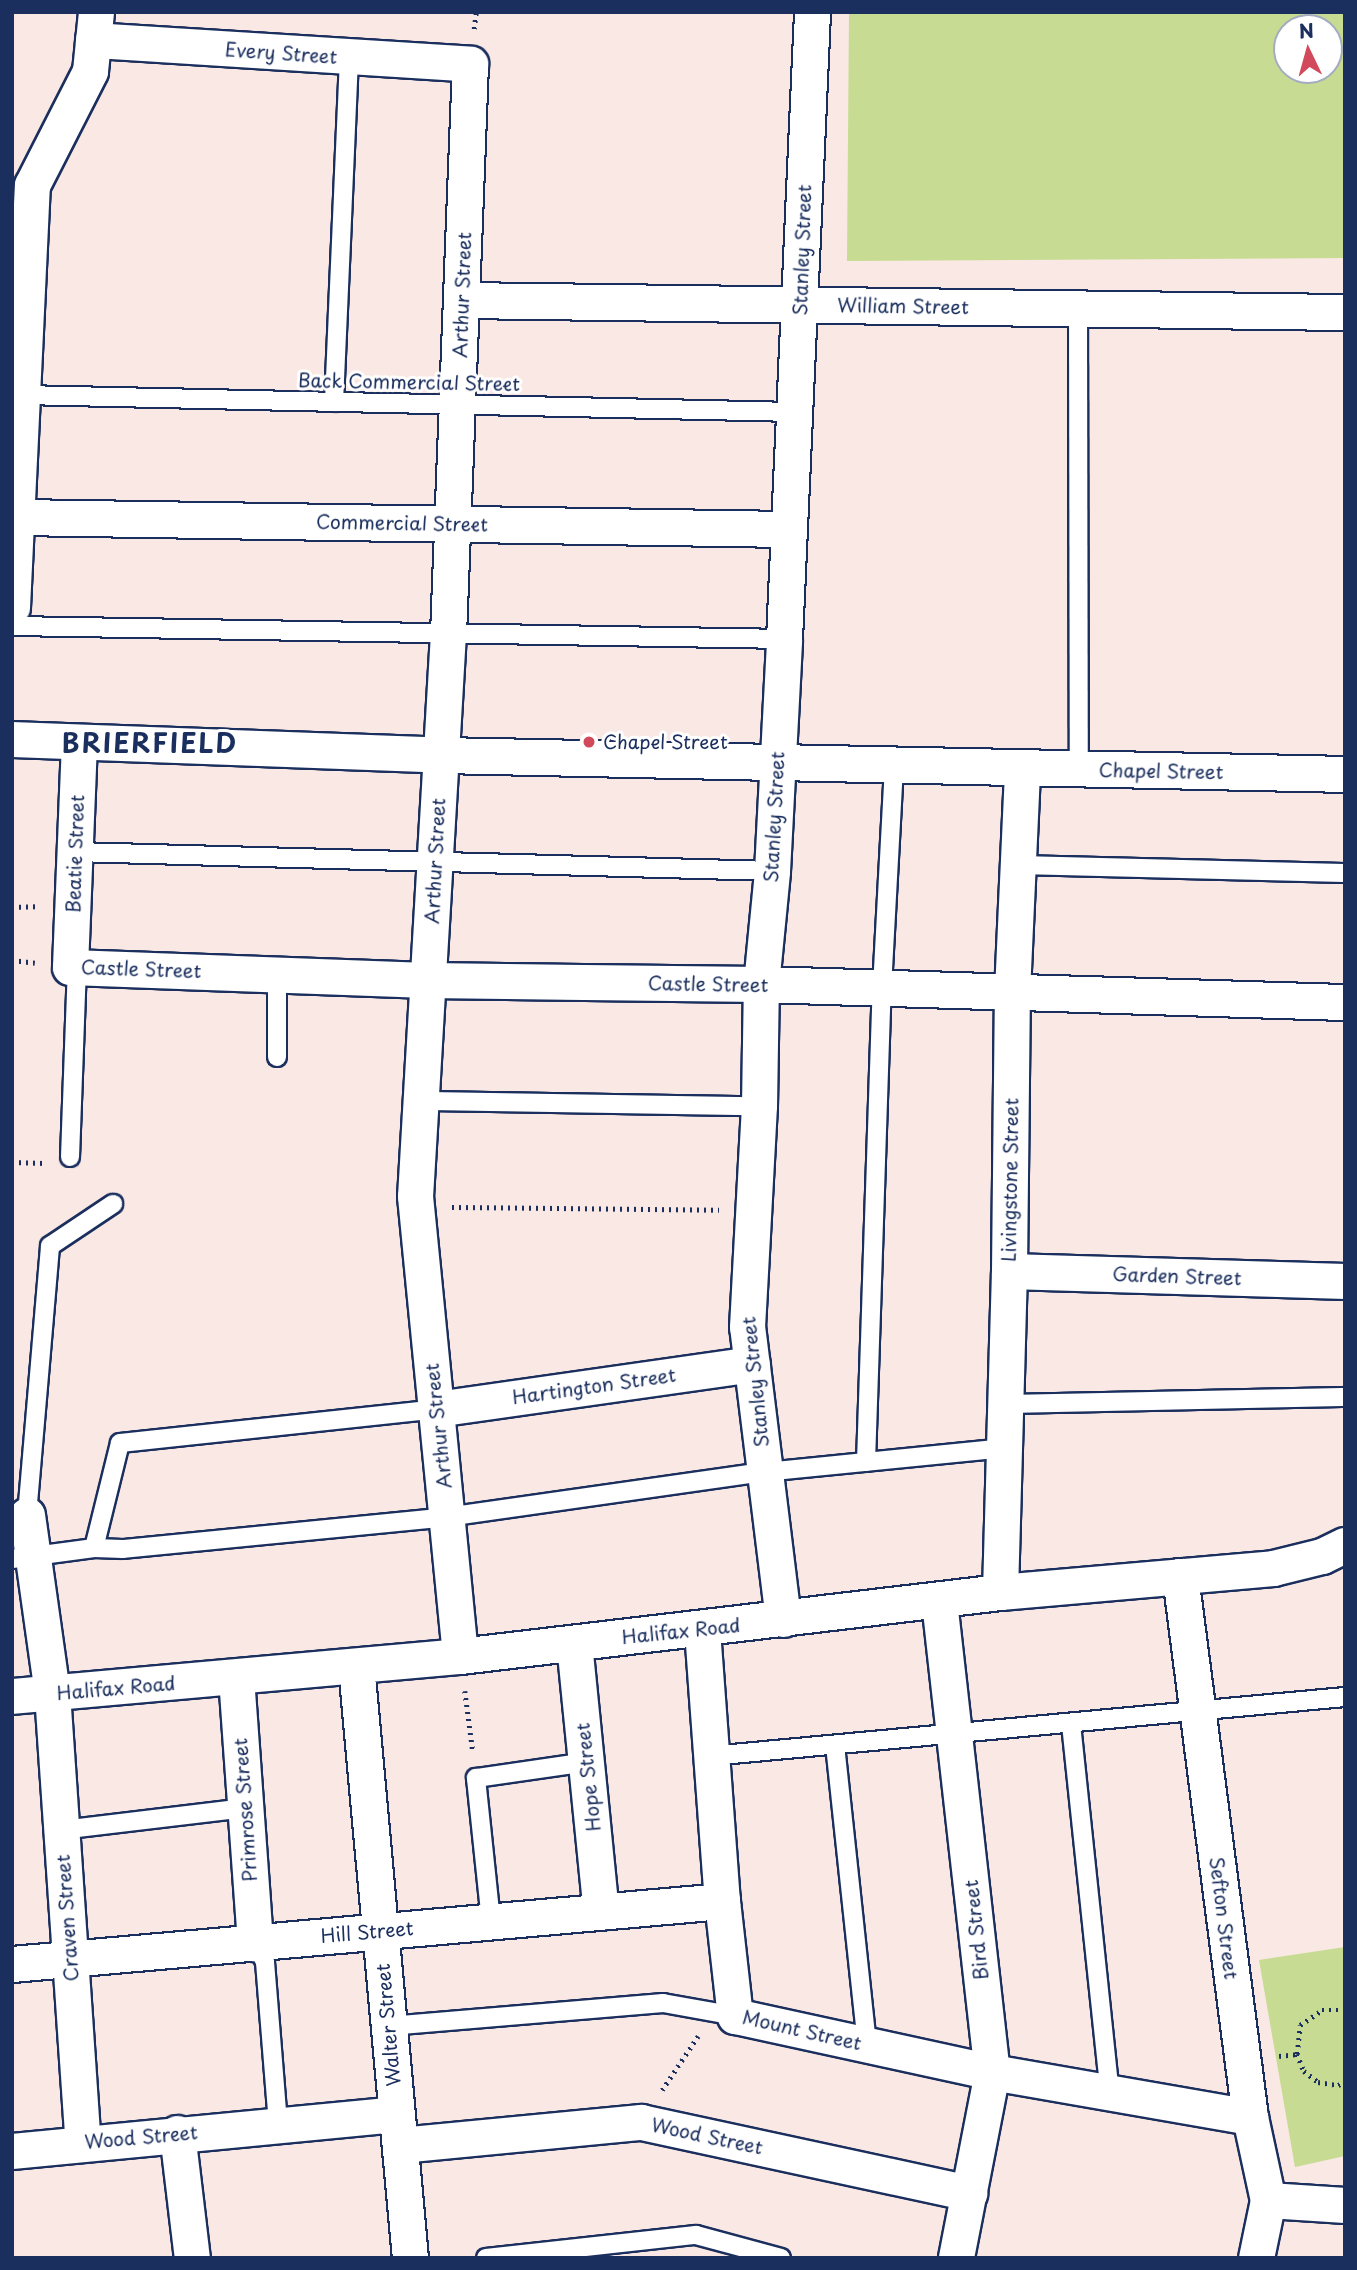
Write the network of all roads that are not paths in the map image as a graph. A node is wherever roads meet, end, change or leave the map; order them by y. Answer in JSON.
{"nodes":[{"id":1,"x":805,"y":13,"type":"edge"},
{"id":2,"x":95,"y":26,"type":"edge"},
{"id":3,"x":349,"y":57,"type":"junction"},
{"id":4,"x":470,"y":64,"type":"joint"},
{"id":5,"x":461,"y":300,"type":"junction"},
{"id":6,"x":799,"y":305,"type":"junction"},
{"id":7,"x":1078,"y":308,"type":"junction"},
{"id":8,"x":1345,"y":312,"type":"edge"},
{"id":9,"x":22,"y":395,"type":"junction"},
{"id":10,"x":334,"y":402,"type":"junction"},
{"id":11,"x":458,"y":405,"type":"junction"},
{"id":12,"x":794,"y":412,"type":"junction"},
{"id":13,"x":16,"y":517,"type":"junction"},
{"id":14,"x":452,"y":524,"type":"junction"},
{"id":15,"x":789,"y":529,"type":"junction"},
{"id":16,"x":13,"y":567,"type":"edge"},
{"id":17,"x":12,"y":607,"type":"edge"},
{"id":18,"x":12,"y":626,"type":"edge"},
{"id":19,"x":448,"y":633,"type":"junction"},
{"id":20,"x":783,"y":639,"type":"junction"},
{"id":21,"x":12,"y":739,"type":"edge"},
{"id":22,"x":79,"y":742,"type":"junction"},
{"id":23,"x":441,"y":755,"type":"junction"},
{"id":24,"x":777,"y":761,"type":"junction"},
{"id":25,"x":894,"y":764,"type":"junction"},
{"id":26,"x":1021,"y":768,"type":"junction"},
{"id":27,"x":1079,"y":770,"type":"junction"},
{"id":28,"x":1345,"y":774,"type":"edge"},
{"id":29,"x":75,"y":852,"type":"junction"},
{"id":30,"x":435,"y":864,"type":"junction"},
{"id":31,"x":1018,"y":865,"type":"junction"},
{"id":32,"x":772,"y":871,"type":"junction"},
{"id":33,"x":1345,"y":873,"type":"edge"},
{"id":34,"x":74,"y":967,"type":"junction"},
{"id":35,"x":277,"y":974,"type":"junction"},
{"id":36,"x":428,"y":980,"type":"junction"},
{"id":37,"x":761,"y":985,"type":"junction"},
{"id":38,"x":882,"y":988,"type":"junction"},
{"id":39,"x":1013,"y":992,"type":"junction"},
{"id":40,"x":1345,"y":1002,"type":"edge"},
{"id":41,"x":277,"y":1057,"type":"dead end"},
{"id":42,"x":422,"y":1101,"type":"junction"},
{"id":43,"x":759,"y":1106,"type":"junction"},
{"id":44,"x":70,"y":1157,"type":"dead end"},
{"id":45,"x":113,"y":1204,"type":"dead end"},
{"id":46,"x":1009,"y":1271,"type":"junction"},
{"id":47,"x":1345,"y":1282,"type":"edge"},
{"id":48,"x":752,"y":1364,"type":"junction"},
{"id":49,"x":1345,"y":1397,"type":"edge"},
{"id":50,"x":1005,"y":1404,"type":"junction"},
{"id":51,"x":436,"y":1409,"type":"junction"},
{"id":52,"x":1004,"y":1448,"type":"junction"},
{"id":53,"x":866,"y":1462,"type":"junction"},
{"id":54,"x":765,"y":1472,"type":"junction"},
{"id":55,"x":27,"y":1515,"type":"joint"},
{"id":56,"x":447,"y":1517,"type":"junction"},
{"id":57,"x":1345,"y":1545,"type":"edge"},
{"id":58,"x":94,"y":1548,"type":"junction"},
{"id":59,"x":23,"y":1557,"type":"edge"},
{"id":60,"x":1180,"y":1576,"type":"junction"},
{"id":61,"x":1000,"y":1592,"type":"junction"},
{"id":62,"x":939,"y":1601,"type":"junction"},
{"id":63,"x":783,"y":1619,"type":"junction"},
{"id":64,"x":702,"y":1630,"type":"junction"},
{"id":65,"x":574,"y":1643,"type":"junction"},
{"id":66,"x":460,"y":1656,"type":"junction"},
{"id":67,"x":356,"y":1666,"type":"junction"},
{"id":68,"x":236,"y":1677,"type":"junction"},
{"id":69,"x":52,"y":1693,"type":"junction"},
{"id":70,"x":12,"y":1696,"type":"edge"},
{"id":71,"x":1345,"y":1697,"type":"edge"},
{"id":72,"x":1197,"y":1713,"type":"junction"},
{"id":73,"x":1071,"y":1724,"type":"junction"},
{"id":74,"x":955,"y":1734,"type":"junction"},
{"id":75,"x":835,"y":1745,"type":"junction"},
{"id":76,"x":711,"y":1756,"type":"junction"},
{"id":77,"x":587,"y":1762,"type":"junction"},
{"id":78,"x":245,"y":1808,"type":"junction"},
{"id":79,"x":61,"y":1830,"type":"junction"},
{"id":80,"x":722,"y":1901,"type":"junction"},
{"id":81,"x":601,"y":1912,"type":"junction"},
{"id":82,"x":491,"y":1922,"type":"junction"},
{"id":83,"x":380,"y":1931,"type":"junction"},
{"id":84,"x":255,"y":1943,"type":"junction"},
{"id":85,"x":70,"y":1959,"type":"junction"},
{"id":86,"x":12,"y":1964,"type":"edge"},
{"id":87,"x":724,"y":2014,"type":"junction"},
{"id":88,"x":389,"y":2026,"type":"junction"},
{"id":89,"x":867,"y":2045,"type":"junction"},
{"id":90,"x":992,"y":2072,"type":"junction"},
{"id":91,"x":1110,"y":2094,"type":"junction"},
{"id":92,"x":1250,"y":2117,"type":"junction"},
{"id":93,"x":278,"y":2124,"type":"junction"},
{"id":94,"x":398,"y":2129,"type":"junction"},
{"id":95,"x":177,"y":2133,"type":"junction"},
{"id":96,"x":83,"y":2142,"type":"junction"},
{"id":97,"x":12,"y":2151,"type":"edge"},
{"id":98,"x":969,"y":2193,"type":"junction"},
{"id":99,"x":1268,"y":2200,"type":"junction"},
{"id":100,"x":1345,"y":2205,"type":"edge"},
{"id":101,"x":192,"y":2258,"type":"edge"},
{"id":102,"x":410,"y":2258,"type":"edge"},
{"id":103,"x":486,"y":2258,"type":"edge"},
{"id":104,"x":781,"y":2258,"type":"edge"},
{"id":105,"x":956,"y":2258,"type":"edge"},
{"id":106,"x":1256,"y":2258,"type":"edge"}],
"edges":[{"from":1,"to":6,"type":"street","name":"Stanley Street"},
{"from":2,"to":3,"type":"street","name":"Every Street"},
{"from":2,"to":9,"type":"street"},
{"from":3,"to":4,"type":"street","name":"Every Street"},
{"from":3,"to":10,"type":"lane"},
{"from":4,"to":5,"type":"street","name":"Arthur Street"},
{"from":5,"to":6,"type":"street","name":"William Street"},
{"from":5,"to":11,"type":"street","name":"Arthur Street"},
{"from":6,"to":7,"type":"street","name":"William Street"},
{"from":6,"to":12,"type":"street","name":"Stanley Street"},
{"from":7,"to":8,"type":"street","name":"William Street"},
{"from":7,"to":27,"type":"lane"},
{"from":9,"to":10,"type":"lane","name":"Back Commercial Street"},
{"from":9,"to":13,"type":"street"},
{"from":10,"to":11,"type":"lane","name":"Back Commercial Street"},
{"from":11,"to":12,"type":"lane","name":"Back Commercial Street"},
{"from":11,"to":14,"type":"street","name":"Arthur Street"},
{"from":12,"to":15,"type":"street","name":"Stanley Street"},
{"from":13,"to":14,"type":"street","name":"Commercial Street"},
{"from":13,"to":16,"type":"street"},
{"from":14,"to":15,"type":"street","name":"Commercial Street"},
{"from":14,"to":19,"type":"street","name":"Arthur Street"},
{"from":15,"to":20,"type":"street","name":"Stanley Street"},
{"from":16,"to":17,"type":"street"},
{"from":18,"to":19,"type":"lane"},
{"from":19,"to":20,"type":"lane"},
{"from":19,"to":23,"type":"street","name":"Arthur Street"},
{"from":20,"to":24,"type":"street","name":"Stanley Street"},
{"from":21,"to":22,"type":"street","name":"Chapel Street"},
{"from":22,"to":23,"type":"street","name":"Chapel Street"},
{"from":22,"to":29,"type":"street","name":"Beatie Street"},
{"from":23,"to":24,"type":"street","name":"Chapel Street"},
{"from":23,"to":30,"type":"street","name":"Arthur Street"},
{"from":24,"to":25,"type":"street","name":"Chapel Street"},
{"from":24,"to":32,"type":"street","name":"Stanley Street"},
{"from":25,"to":26,"type":"street","name":"Chapel Street"},
{"from":25,"to":38,"type":"lane"},
{"from":26,"to":27,"type":"street","name":"Chapel Street"},
{"from":26,"to":31,"type":"street","name":"Livingstone Street"},
{"from":27,"to":28,"type":"street","name":"Chapel Street"},
{"from":29,"to":30,"type":"lane"},
{"from":29,"to":34,"type":"street","name":"Beatie Street"},
{"from":30,"to":32,"type":"lane"},
{"from":30,"to":36,"type":"street","name":"Arthur Street"},
{"from":31,"to":33,"type":"lane"},
{"from":31,"to":39,"type":"street","name":"Livingstone Street"},
{"from":32,"to":37,"type":"street","name":"Stanley Street"},
{"from":34,"to":35,"type":"street","name":"Castle Street"},
{"from":34,"to":44,"type":"lane"},
{"from":35,"to":36,"type":"street","name":"Castle Street"},
{"from":35,"to":41,"type":"lane"},
{"from":36,"to":37,"type":"street","name":"Castle Street"},
{"from":36,"to":42,"type":"street","name":"Arthur Street"},
{"from":37,"to":38,"type":"street","name":"Castle Street"},
{"from":37,"to":43,"type":"street","name":"Stanley Street"},
{"from":38,"to":39,"type":"street","name":"Castle Street"},
{"from":38,"to":53,"type":"lane"},
{"from":39,"to":40,"type":"street","name":"Castle Street"},
{"from":39,"to":46,"type":"street","name":"Livingstone Street"},
{"from":42,"to":43,"type":"lane"},
{"from":42,"to":51,"type":"street","name":"Arthur Street"},
{"from":43,"to":48,"type":"street","name":"Stanley Street"},
{"from":45,"to":55,"type":"lane"},
{"from":46,"to":47,"type":"street","name":"Garden Street"},
{"from":46,"to":50,"type":"street","name":"Livingstone Street"},
{"from":48,"to":51,"type":"street","name":"Hartington Street"},
{"from":48,"to":54,"type":"street","name":"Stanley Street"},
{"from":49,"to":50,"type":"lane"},
{"from":50,"to":52,"type":"street","name":"Livingstone Street"},
{"from":51,"to":56,"type":"street","name":"Arthur Street"},
{"from":51,"to":58,"type":"lane"},
{"from":52,"to":53,"type":"lane"},
{"from":52,"to":61,"type":"street","name":"Livingstone Street"},
{"from":53,"to":54,"type":"lane"},
{"from":54,"to":56,"type":"lane"},
{"from":54,"to":63,"type":"street","name":"Stanley Street"},
{"from":55,"to":59,"type":"street","name":"Craven Street"},
{"from":56,"to":58,"type":"lane"},
{"from":56,"to":66,"type":"street","name":"Arthur Street"},
{"from":57,"to":60,"type":"street","name":"Halifax Road"},
{"from":58,"to":59,"type":"lane"},
{"from":59,"to":69,"type":"street","name":"Craven Street"},
{"from":60,"to":61,"type":"street","name":"Halifax Road"},
{"from":60,"to":72,"type":"street","name":"Sefton Street"},
{"from":61,"to":62,"type":"street","name":"Halifax Road"},
{"from":62,"to":63,"type":"street","name":"Halifax Road"},
{"from":62,"to":74,"type":"street","name":"Bird Street"},
{"from":63,"to":64,"type":"street","name":"Halifax Road"},
{"from":64,"to":65,"type":"street","name":"Halifax Road"},
{"from":64,"to":76,"type":"street","name":"Mount Street"},
{"from":65,"to":66,"type":"street","name":"Halifax Road"},
{"from":65,"to":77,"type":"street","name":"Hope Street"},
{"from":66,"to":67,"type":"street","name":"Halifax Road"},
{"from":67,"to":68,"type":"street","name":"Halifax Road"},
{"from":67,"to":83,"type":"street","name":"Walter Street"},
{"from":68,"to":69,"type":"street","name":"Halifax Road"},
{"from":68,"to":78,"type":"street","name":"Primrose Street"},
{"from":69,"to":70,"type":"street","name":"Halifax Road"},
{"from":69,"to":79,"type":"street","name":"Craven Street"},
{"from":71,"to":72,"type":"lane"},
{"from":72,"to":73,"type":"lane"},
{"from":72,"to":92,"type":"street","name":"Sefton Street"},
{"from":73,"to":74,"type":"lane"},
{"from":73,"to":91,"type":"lane"},
{"from":74,"to":75,"type":"lane"},
{"from":74,"to":90,"type":"street","name":"Bird Street"},
{"from":75,"to":76,"type":"lane"},
{"from":75,"to":89,"type":"lane"},
{"from":76,"to":80,"type":"street","name":"Mount Street"},
{"from":77,"to":81,"type":"street","name":"Hope Street"},
{"from":77,"to":82,"type":"lane"},
{"from":78,"to":79,"type":"lane"},
{"from":78,"to":84,"type":"street","name":"Primrose Street"},
{"from":79,"to":85,"type":"street","name":"Craven Street"},
{"from":80,"to":81,"type":"street","name":"Hill Street"},
{"from":80,"to":87,"type":"street","name":"Mount Street"},
{"from":81,"to":82,"type":"street","name":"Hill Street"},
{"from":82,"to":83,"type":"street","name":"Hill Street"},
{"from":83,"to":84,"type":"street","name":"Hill Street"},
{"from":83,"to":88,"type":"street","name":"Walter Street"},
{"from":84,"to":85,"type":"street","name":"Hill Street"},
{"from":84,"to":93,"type":"lane"},
{"from":85,"to":86,"type":"street","name":"Hill Street"},
{"from":85,"to":96,"type":"street","name":"Craven Street"},
{"from":87,"to":88,"type":"lane"},
{"from":87,"to":89,"type":"street","name":"Mount Street"},
{"from":88,"to":94,"type":"street","name":"Walter Street"},
{"from":89,"to":90,"type":"street","name":"Mount Street"},
{"from":90,"to":91,"type":"street","name":"Mount Street"},
{"from":90,"to":98,"type":"street","name":"Bird Street"},
{"from":91,"to":92,"type":"street","name":"Mount Street"},
{"from":92,"to":99,"type":"street","name":"Sefton Street"},
{"from":93,"to":94,"type":"street","name":"Wood Street"},
{"from":93,"to":95,"type":"street","name":"Wood Street"},
{"from":94,"to":98,"type":"street","name":"Wood Street"},
{"from":94,"to":102,"type":"street","name":"Walter Street"},
{"from":95,"to":96,"type":"street","name":"Wood Street"},
{"from":95,"to":101,"type":"street"},
{"from":96,"to":97,"type":"street","name":"Wood Street"},
{"from":98,"to":105,"type":"street","name":"Bird Street"},
{"from":99,"to":100,"type":"street"},
{"from":99,"to":106,"type":"street","name":"Sefton Street"},
{"from":103,"to":104,"type":"lane"}]}
